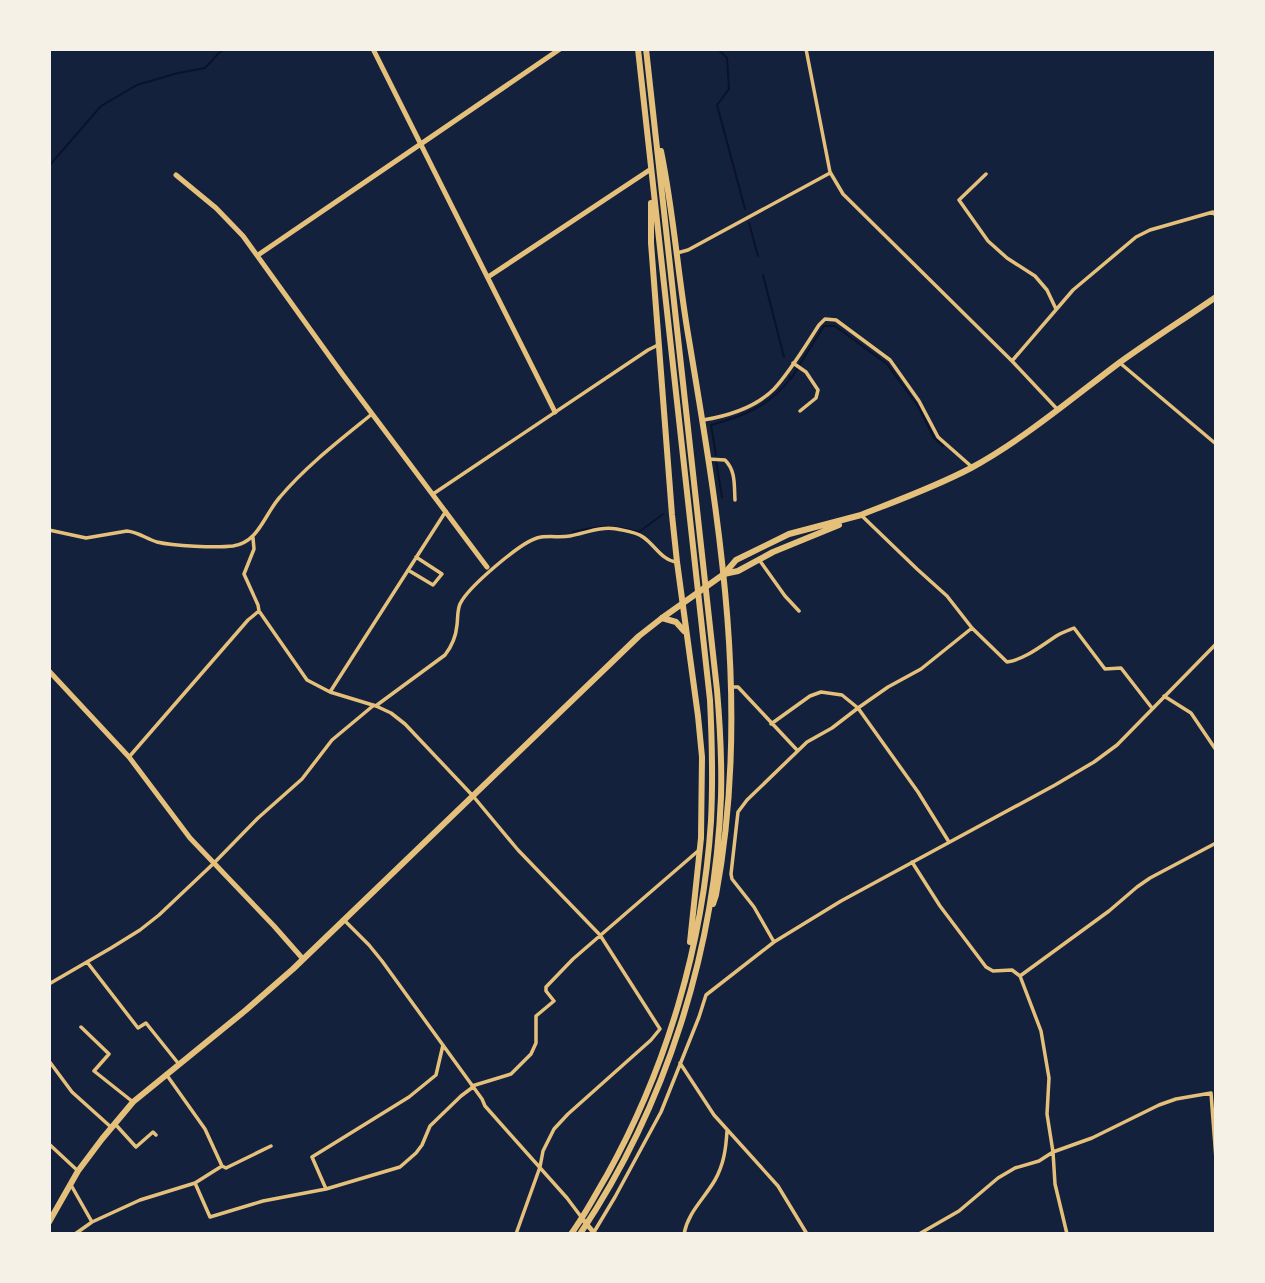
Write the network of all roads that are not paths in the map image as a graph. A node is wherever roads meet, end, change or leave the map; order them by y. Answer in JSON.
{"nodes":[{"id":1,"x":373,"y":49,"type":"edge"},
{"id":2,"x":560,"y":49,"type":"edge"},
{"id":3,"x":638,"y":49,"type":"edge"},
{"id":4,"x":646,"y":49,"type":"edge"},
{"id":5,"x":806,"y":49,"type":"edge"},
{"id":6,"x":653,"y":115,"type":"junction"},
{"id":7,"x":420,"y":144,"type":"junction"},
{"id":8,"x":651,"y":169,"type":"junction"},
{"id":9,"x":830,"y":172,"type":"junction"},
{"id":10,"x":986,"y":173,"type":"dead end"},
{"id":11,"x":176,"y":175,"type":"dead end"},
{"id":12,"x":1216,"y":216,"type":"edge"},
{"id":13,"x":677,"y":253,"type":"junction"},
{"id":14,"x":258,"y":256,"type":"junction"},
{"id":15,"x":488,"y":278,"type":"junction"},
{"id":16,"x":1216,"y":297,"type":"edge"},
{"id":17,"x":1056,"y":309,"type":"junction"},
{"id":18,"x":660,"y":344,"type":"junction"},
{"id":19,"x":1012,"y":362,"type":"junction"},
{"id":20,"x":793,"y":363,"type":"junction"},
{"id":21,"x":1120,"y":363,"type":"junction"},
{"id":22,"x":1058,"y":410,"type":"junction"},
{"id":23,"x":800,"y":411,"type":"dead end"},
{"id":24,"x":555,"y":412,"type":"junction"},
{"id":25,"x":372,"y":414,"type":"junction"},
{"id":26,"x":703,"y":420,"type":"junction"},
{"id":27,"x":1216,"y":444,"type":"edge"},
{"id":28,"x":708,"y":459,"type":"junction"},
{"id":29,"x":972,"y":467,"type":"junction"},
{"id":30,"x":433,"y":494,"type":"junction"},
{"id":31,"x":735,"y":500,"type":"dead end"},
{"id":32,"x":446,"y":511,"type":"junction"},
{"id":33,"x":861,"y":515,"type":"junction"},
{"id":34,"x":49,"y":530,"type":"edge"},
{"id":35,"x":253,"y":538,"type":"junction"},
{"id":36,"x":416,"y":557,"type":"junction"},
{"id":37,"x":759,"y":559,"type":"junction"},
{"id":38,"x":677,"y":562,"type":"junction"},
{"id":39,"x":487,"y":567,"type":"dead end"},
{"id":40,"x":408,"y":569,"type":"junction"},
{"id":41,"x":724,"y":574,"type":"junction"},
{"id":42,"x":682,"y":603,"type":"junction"},
{"id":43,"x":259,"y":611,"type":"junction"},
{"id":44,"x":799,"y":611,"type":"dead end"},
{"id":45,"x":662,"y":618,"type":"junction"},
{"id":46,"x":972,"y":628,"type":"junction"},
{"id":47,"x":687,"y":636,"type":"junction"},
{"id":48,"x":708,"y":636,"type":"junction"},
{"id":49,"x":1216,"y":644,"type":"edge"},
{"id":50,"x":49,"y":671,"type":"edge"},
{"id":51,"x":732,"y":687,"type":"junction"},
{"id":52,"x":330,"y":692,"type":"junction"},
{"id":53,"x":1164,"y":696,"type":"junction"},
{"id":54,"x":375,"y":706,"type":"junction"},
{"id":55,"x":858,"y":708,"type":"junction"},
{"id":56,"x":1152,"y":708,"type":"junction"},
{"id":57,"x":771,"y":724,"type":"junction"},
{"id":58,"x":797,"y":750,"type":"junction"},
{"id":59,"x":1216,"y":750,"type":"edge"},
{"id":60,"x":129,"y":757,"type":"junction"},
{"id":61,"x":473,"y":796,"type":"junction"},
{"id":62,"x":949,"y":842,"type":"junction"},
{"id":63,"x":1216,"y":844,"type":"edge"},
{"id":64,"x":700,"y":849,"type":"junction"},
{"id":65,"x":912,"y":862,"type":"junction"},
{"id":66,"x":214,"y":863,"type":"junction"},
{"id":67,"x":707,"y":918,"type":"junction"},
{"id":68,"x":343,"y":920,"type":"junction"},
{"id":69,"x":600,"y":935,"type":"junction"},
{"id":70,"x":774,"y":942,"type":"junction"},
{"id":71,"x":303,"y":959,"type":"junction"},
{"id":72,"x":87,"y":962,"type":"junction"},
{"id":73,"x":1020,"y":976,"type":"junction"},
{"id":74,"x":686,"y":978,"type":"junction"},
{"id":75,"x":49,"y":984,"type":"edge"},
{"id":76,"x":81,"y":1027,"type":"dead end"},
{"id":77,"x":443,"y":1045,"type":"junction"},
{"id":78,"x":49,"y":1061,"type":"edge"},
{"id":79,"x":680,"y":1063,"type":"junction"},
{"id":80,"x":179,"y":1064,"type":"junction"},
{"id":81,"x":166,"y":1074,"type":"junction"},
{"id":82,"x":472,"y":1086,"type":"junction"},
{"id":83,"x":133,"y":1102,"type":"junction"},
{"id":84,"x":113,"y":1126,"type":"junction"},
{"id":85,"x":727,"y":1130,"type":"junction"},
{"id":86,"x":156,"y":1135,"type":"dead end"},
{"id":87,"x":49,"y":1144,"type":"edge"},
{"id":88,"x":271,"y":1146,"type":"dead end"},
{"id":89,"x":1053,"y":1152,"type":"junction"},
{"id":90,"x":1216,"y":1159,"type":"edge"},
{"id":91,"x":222,"y":1166,"type":"junction"},
{"id":92,"x":540,"y":1167,"type":"junction"},
{"id":93,"x":79,"y":1171,"type":"junction"},
{"id":94,"x":70,"y":1183,"type":"junction"},
{"id":95,"x":195,"y":1183,"type":"junction"},
{"id":96,"x":326,"y":1189,"type":"junction"},
{"id":97,"x":584,"y":1221,"type":"junction"},
{"id":98,"x":49,"y":1222,"type":"edge"},
{"id":99,"x":92,"y":1222,"type":"junction"},
{"id":100,"x":595,"y":1233,"type":"edge"},
{"id":101,"x":75,"y":1234,"type":"edge"},
{"id":102,"x":516,"y":1234,"type":"edge"},
{"id":103,"x":572,"y":1234,"type":"edge"},
{"id":104,"x":580,"y":1234,"type":"edge"},
{"id":105,"x":684,"y":1234,"type":"edge"},
{"id":106,"x":807,"y":1234,"type":"edge"},
{"id":107,"x":919,"y":1234,"type":"edge"},
{"id":108,"x":1067,"y":1234,"type":"edge"}],
"edges":[{"from":1,"to":7,"type":"street"},
{"from":2,"to":7,"type":"street"},
{"from":3,"to":8,"type":"main road"},
{"from":4,"to":6,"type":"main road"},
{"from":5,"to":9,"type":"street"},
{"from":6,"to":13,"type":"main road"},
{"from":6,"to":48,"type":"main road"},
{"from":7,"to":14,"type":"street"},
{"from":7,"to":15,"type":"street"},
{"from":8,"to":15,"type":"street"},
{"from":8,"to":18,"type":"main road"},
{"from":8,"to":48,"type":"main road"},
{"from":9,"to":13,"type":"street"},
{"from":9,"to":19,"type":"street"},
{"from":10,"to":17,"type":"street"},
{"from":11,"to":14,"type":"street"},
{"from":12,"to":17,"type":"street"},
{"from":13,"to":26,"type":"main road"},
{"from":14,"to":25,"type":"street"},
{"from":15,"to":24,"type":"street"},
{"from":16,"to":21,"type":"main road"},
{"from":17,"to":19,"type":"street"},
{"from":18,"to":24,"type":"street"},
{"from":18,"to":38,"type":"main road"},
{"from":19,"to":22,"type":"street"},
{"from":20,"to":23,"type":"street"},
{"from":20,"to":26,"type":"street"},
{"from":20,"to":29,"type":"street"},
{"from":21,"to":22,"type":"main road"},
{"from":21,"to":27,"type":"street"},
{"from":22,"to":29,"type":"main road"},
{"from":24,"to":30,"type":"street"},
{"from":25,"to":30,"type":"street"},
{"from":25,"to":35,"type":"street"},
{"from":26,"to":28,"type":"main road"},
{"from":28,"to":31,"type":"street"},
{"from":28,"to":41,"type":"main road"},
{"from":29,"to":33,"type":"main road"},
{"from":30,"to":32,"type":"street"},
{"from":32,"to":36,"type":"street"},
{"from":32,"to":39,"type":"street"},
{"from":33,"to":37,"type":"main road"},
{"from":33,"to":41,"type":"main road"},
{"from":33,"to":46,"type":"street"},
{"from":34,"to":35,"type":"street"},
{"from":35,"to":43,"type":"street"},
{"from":36,"to":40,"type":"street"},
{"from":36,"to":40,"type":"street"},
{"from":37,"to":41,"type":"main road"},
{"from":37,"to":44,"type":"street"},
{"from":38,"to":42,"type":"main road"},
{"from":38,"to":54,"type":"street"},
{"from":40,"to":52,"type":"street"},
{"from":41,"to":42,"type":"main road"},
{"from":41,"to":51,"type":"main road"},
{"from":42,"to":45,"type":"main road"},
{"from":42,"to":47,"type":"main road"},
{"from":43,"to":52,"type":"street"},
{"from":43,"to":60,"type":"street"},
{"from":45,"to":47,"type":"main road"},
{"from":45,"to":61,"type":"main road"},
{"from":46,"to":55,"type":"street"},
{"from":46,"to":56,"type":"street"},
{"from":47,"to":64,"type":"main road"},
{"from":48,"to":67,"type":"main road"},
{"from":48,"to":74,"type":"main road"},
{"from":49,"to":53,"type":"street"},
{"from":50,"to":60,"type":"street"},
{"from":51,"to":57,"type":"street"},
{"from":51,"to":67,"type":"main road"},
{"from":52,"to":54,"type":"street"},
{"from":53,"to":56,"type":"street"},
{"from":53,"to":59,"type":"street"},
{"from":54,"to":61,"type":"street"},
{"from":54,"to":66,"type":"street"},
{"from":55,"to":57,"type":"street"},
{"from":55,"to":58,"type":"street"},
{"from":55,"to":62,"type":"street"},
{"from":56,"to":62,"type":"street"},
{"from":57,"to":58,"type":"street"},
{"from":58,"to":70,"type":"street"},
{"from":60,"to":66,"type":"street"},
{"from":61,"to":68,"type":"main road"},
{"from":61,"to":69,"type":"street"},
{"from":62,"to":65,"type":"street"},
{"from":63,"to":73,"type":"street"},
{"from":64,"to":69,"type":"street"},
{"from":64,"to":74,"type":"main road"},
{"from":65,"to":70,"type":"street"},
{"from":65,"to":73,"type":"street"},
{"from":66,"to":71,"type":"street"},
{"from":66,"to":72,"type":"street"},
{"from":67,"to":97,"type":"main road"},
{"from":68,"to":71,"type":"main road"},
{"from":68,"to":77,"type":"street"},
{"from":69,"to":82,"type":"street"},
{"from":69,"to":92,"type":"street"},
{"from":70,"to":79,"type":"street"},
{"from":71,"to":80,"type":"main road"},
{"from":72,"to":75,"type":"street"},
{"from":72,"to":80,"type":"street"},
{"from":73,"to":89,"type":"street"},
{"from":74,"to":97,"type":"main road"},
{"from":76,"to":83,"type":"street"},
{"from":77,"to":82,"type":"street"},
{"from":77,"to":96,"type":"street"},
{"from":78,"to":84,"type":"street"},
{"from":79,"to":85,"type":"street"},
{"from":79,"to":100,"type":"street"},
{"from":80,"to":81,"type":"main road"},
{"from":81,"to":83,"type":"main road"},
{"from":81,"to":91,"type":"street"},
{"from":82,"to":92,"type":"street"},
{"from":82,"to":96,"type":"street"},
{"from":83,"to":84,"type":"main road"},
{"from":84,"to":86,"type":"street"},
{"from":84,"to":93,"type":"main road"},
{"from":85,"to":105,"type":"street"},
{"from":85,"to":106,"type":"street"},
{"from":87,"to":93,"type":"street"},
{"from":88,"to":91,"type":"street"},
{"from":89,"to":90,"type":"street"},
{"from":89,"to":107,"type":"street"},
{"from":89,"to":108,"type":"street"},
{"from":91,"to":95,"type":"street"},
{"from":92,"to":97,"type":"street"},
{"from":92,"to":102,"type":"street"},
{"from":93,"to":94,"type":"main road"},
{"from":94,"to":98,"type":"main road"},
{"from":94,"to":99,"type":"street"},
{"from":95,"to":96,"type":"street"},
{"from":95,"to":99,"type":"street"},
{"from":97,"to":100,"type":"street"},
{"from":97,"to":103,"type":"main road"},
{"from":97,"to":104,"type":"main road"},
{"from":99,"to":101,"type":"street"}]}
